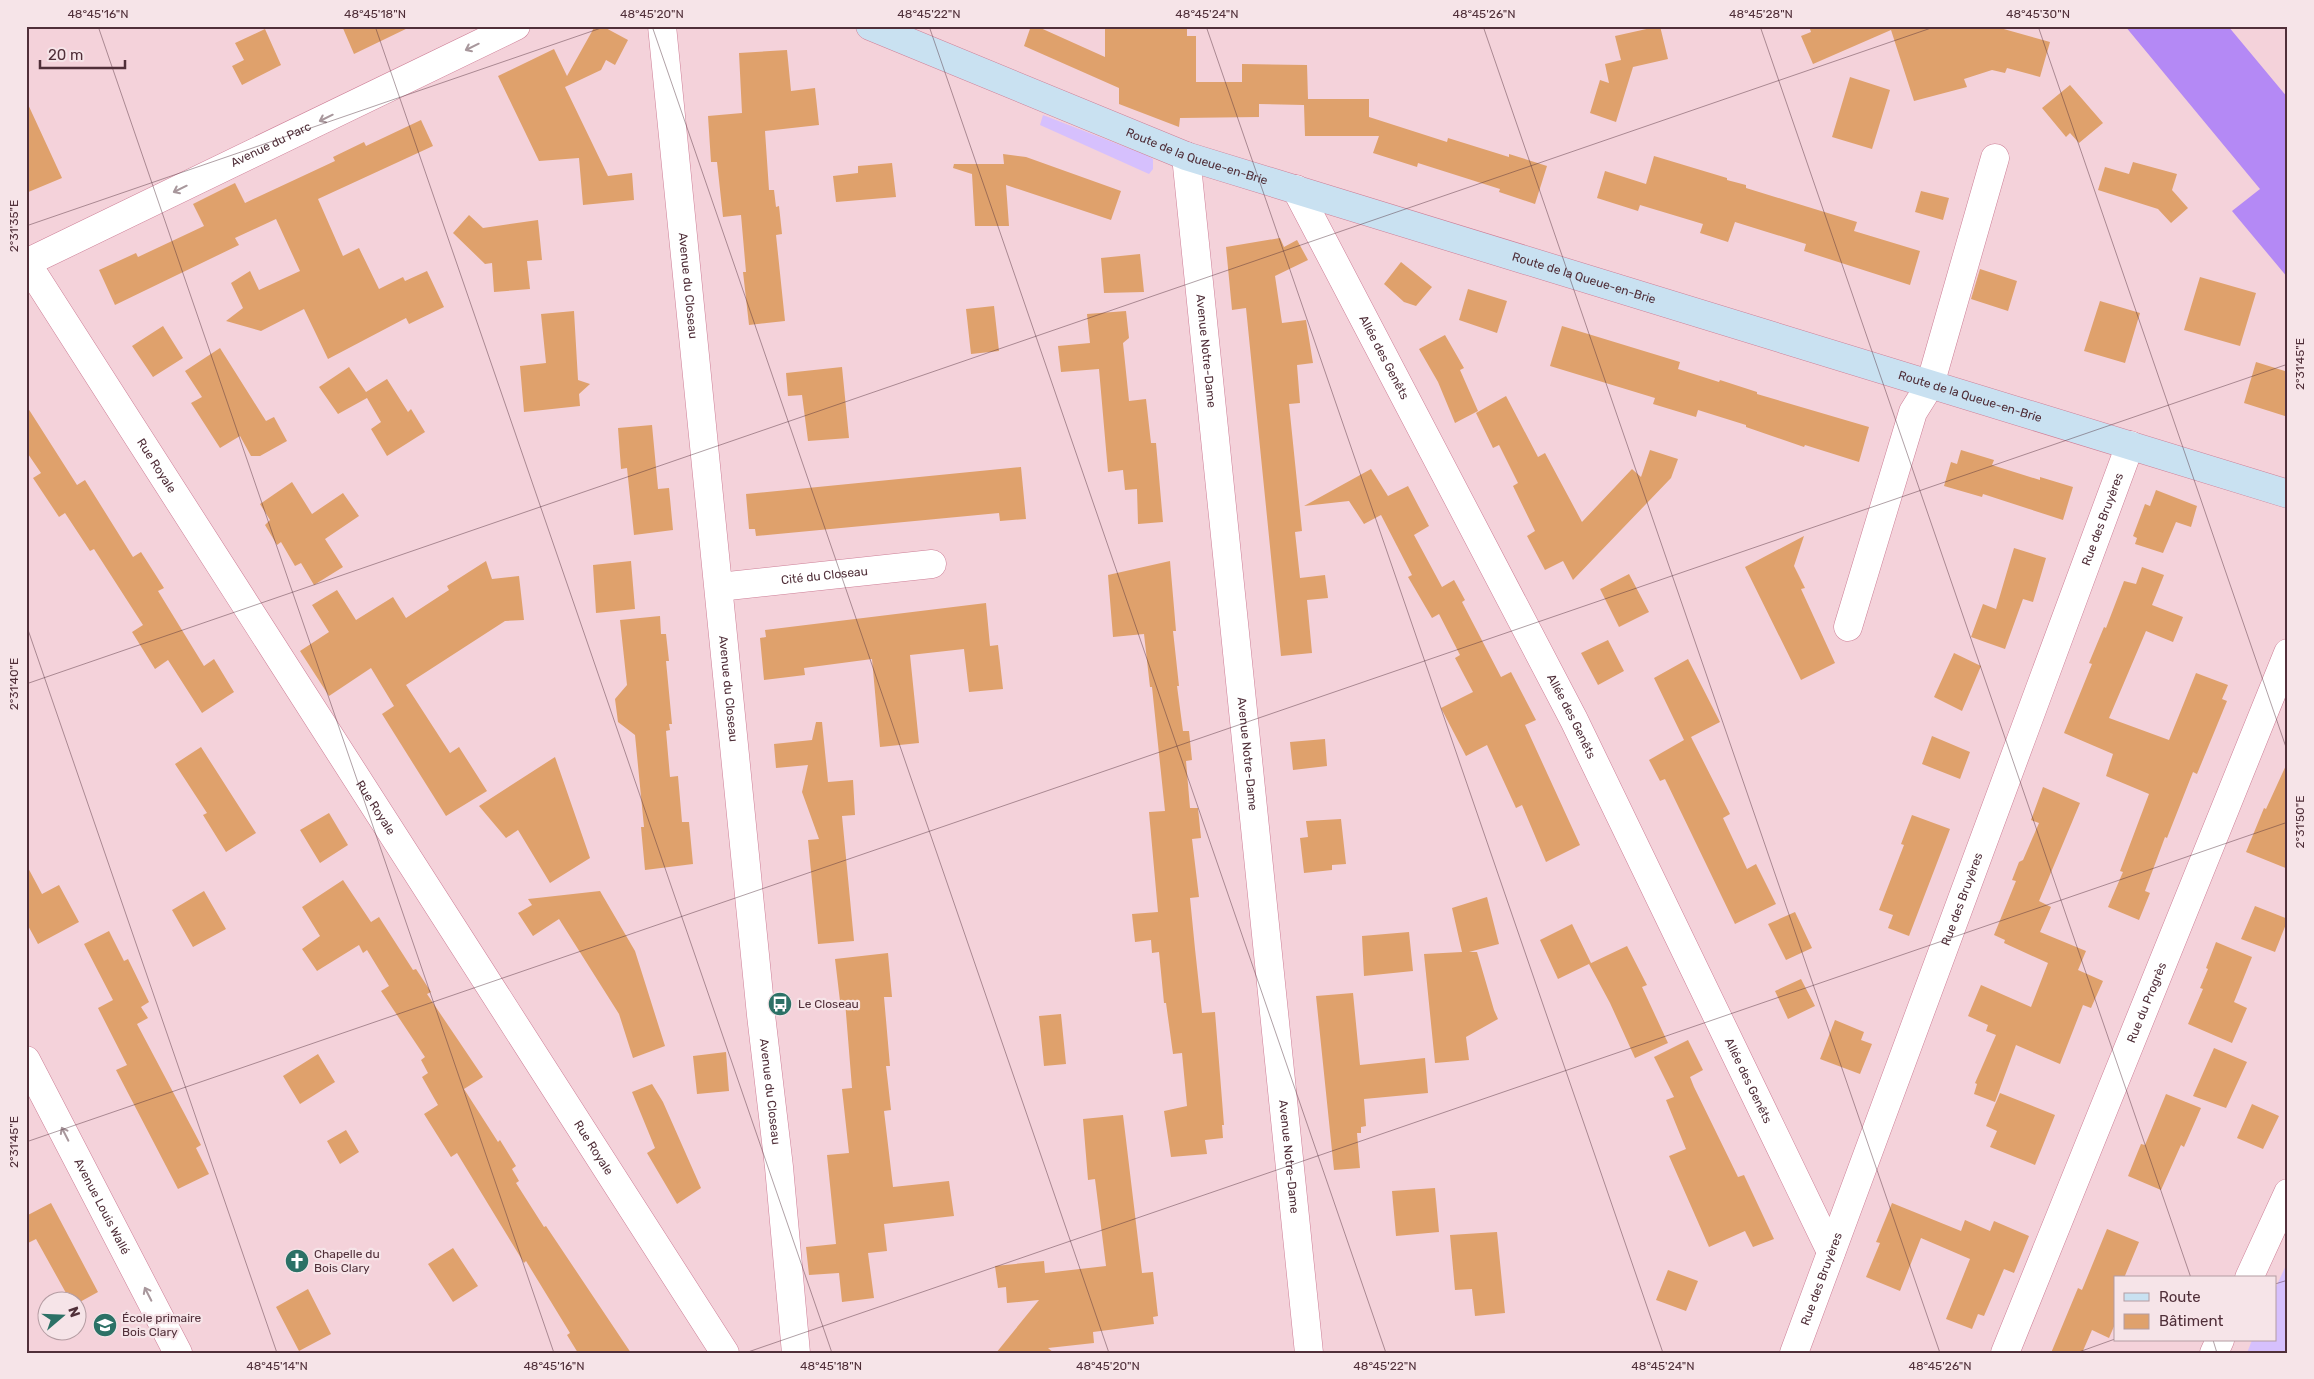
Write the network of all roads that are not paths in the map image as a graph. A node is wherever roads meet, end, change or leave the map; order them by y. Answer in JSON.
{"nodes":[{"id":1,"x":516,"y":26,"type":"edge"},
{"id":2,"x":662,"y":26,"type":"edge"},
{"id":3,"x":881,"y":28,"type":"edge"},
{"id":4,"x":1186,"y":156,"type":"junction"},
{"id":5,"x":1995,"y":158,"type":"dead end"},
{"id":6,"x":1296,"y":189,"type":"junction"},
{"id":7,"x":26,"y":262,"type":"edge"},
{"id":8,"x":1930,"y":385,"type":"junction"},
{"id":9,"x":2130,"y":446,"type":"junction"},
{"id":10,"x":2288,"y":494,"type":"edge"},
{"id":11,"x":932,"y":564,"type":"dead end"},
{"id":12,"x":719,"y":587,"type":"junction"},
{"id":13,"x":1848,"y":627,"type":"dead end"},
{"id":14,"x":2288,"y":653,"type":"edge"},
{"id":15,"x":26,"y":1060,"type":"edge"},
{"id":16,"x":2288,"y":1193,"type":"edge"},
{"id":17,"x":1832,"y":1252,"type":"junction"},
{"id":18,"x":2250,"y":1276,"type":"edge"},
{"id":19,"x":178,"y":1353,"type":"edge"},
{"id":20,"x":725,"y":1353,"type":"edge"},
{"id":21,"x":796,"y":1353,"type":"edge"},
{"id":22,"x":1309,"y":1353,"type":"edge"},
{"id":23,"x":1794,"y":1353,"type":"edge"},
{"id":24,"x":2005,"y":1353,"type":"edge"}],
"edges":[{"from":1,"to":7,"type":"street","name":"Avenue du Parc","one_way":true},
{"from":2,"to":12,"type":"street","name":"Avenue du Closeau"},
{"from":3,"to":4,"type":"main road","name":"Route de la Queue-en-Brie"},
{"from":4,"to":6,"type":"main road","name":"Route de la Queue-en-Brie"},
{"from":4,"to":22,"type":"street","name":"Avenue Notre-Dame"},
{"from":5,"to":8,"type":"street"},
{"from":6,"to":8,"type":"main road","name":"Route de la Queue-en-Brie"},
{"from":6,"to":17,"type":"street","name":"Allée des Genêts"},
{"from":7,"to":20,"type":"street","name":"Rue Royale"},
{"from":8,"to":9,"type":"main road","name":"Route de la Queue-en-Brie"},
{"from":8,"to":13,"type":"street"},
{"from":9,"to":10,"type":"main road","name":"Route de la Queue-en-Brie"},
{"from":9,"to":17,"type":"street","name":"Rue des Bruyères"},
{"from":11,"to":12,"type":"street","name":"Cité du Closeau"},
{"from":12,"to":21,"type":"street","name":"Avenue du Closeau"},
{"from":14,"to":24,"type":"street","name":"Rue du Progrès"},
{"from":19,"to":15,"type":"street","name":"Avenue Louis Wallé","one_way":true},
{"from":16,"to":18,"type":"street"},
{"from":17,"to":23,"type":"street","name":"Rue des Bruyères"}]}
